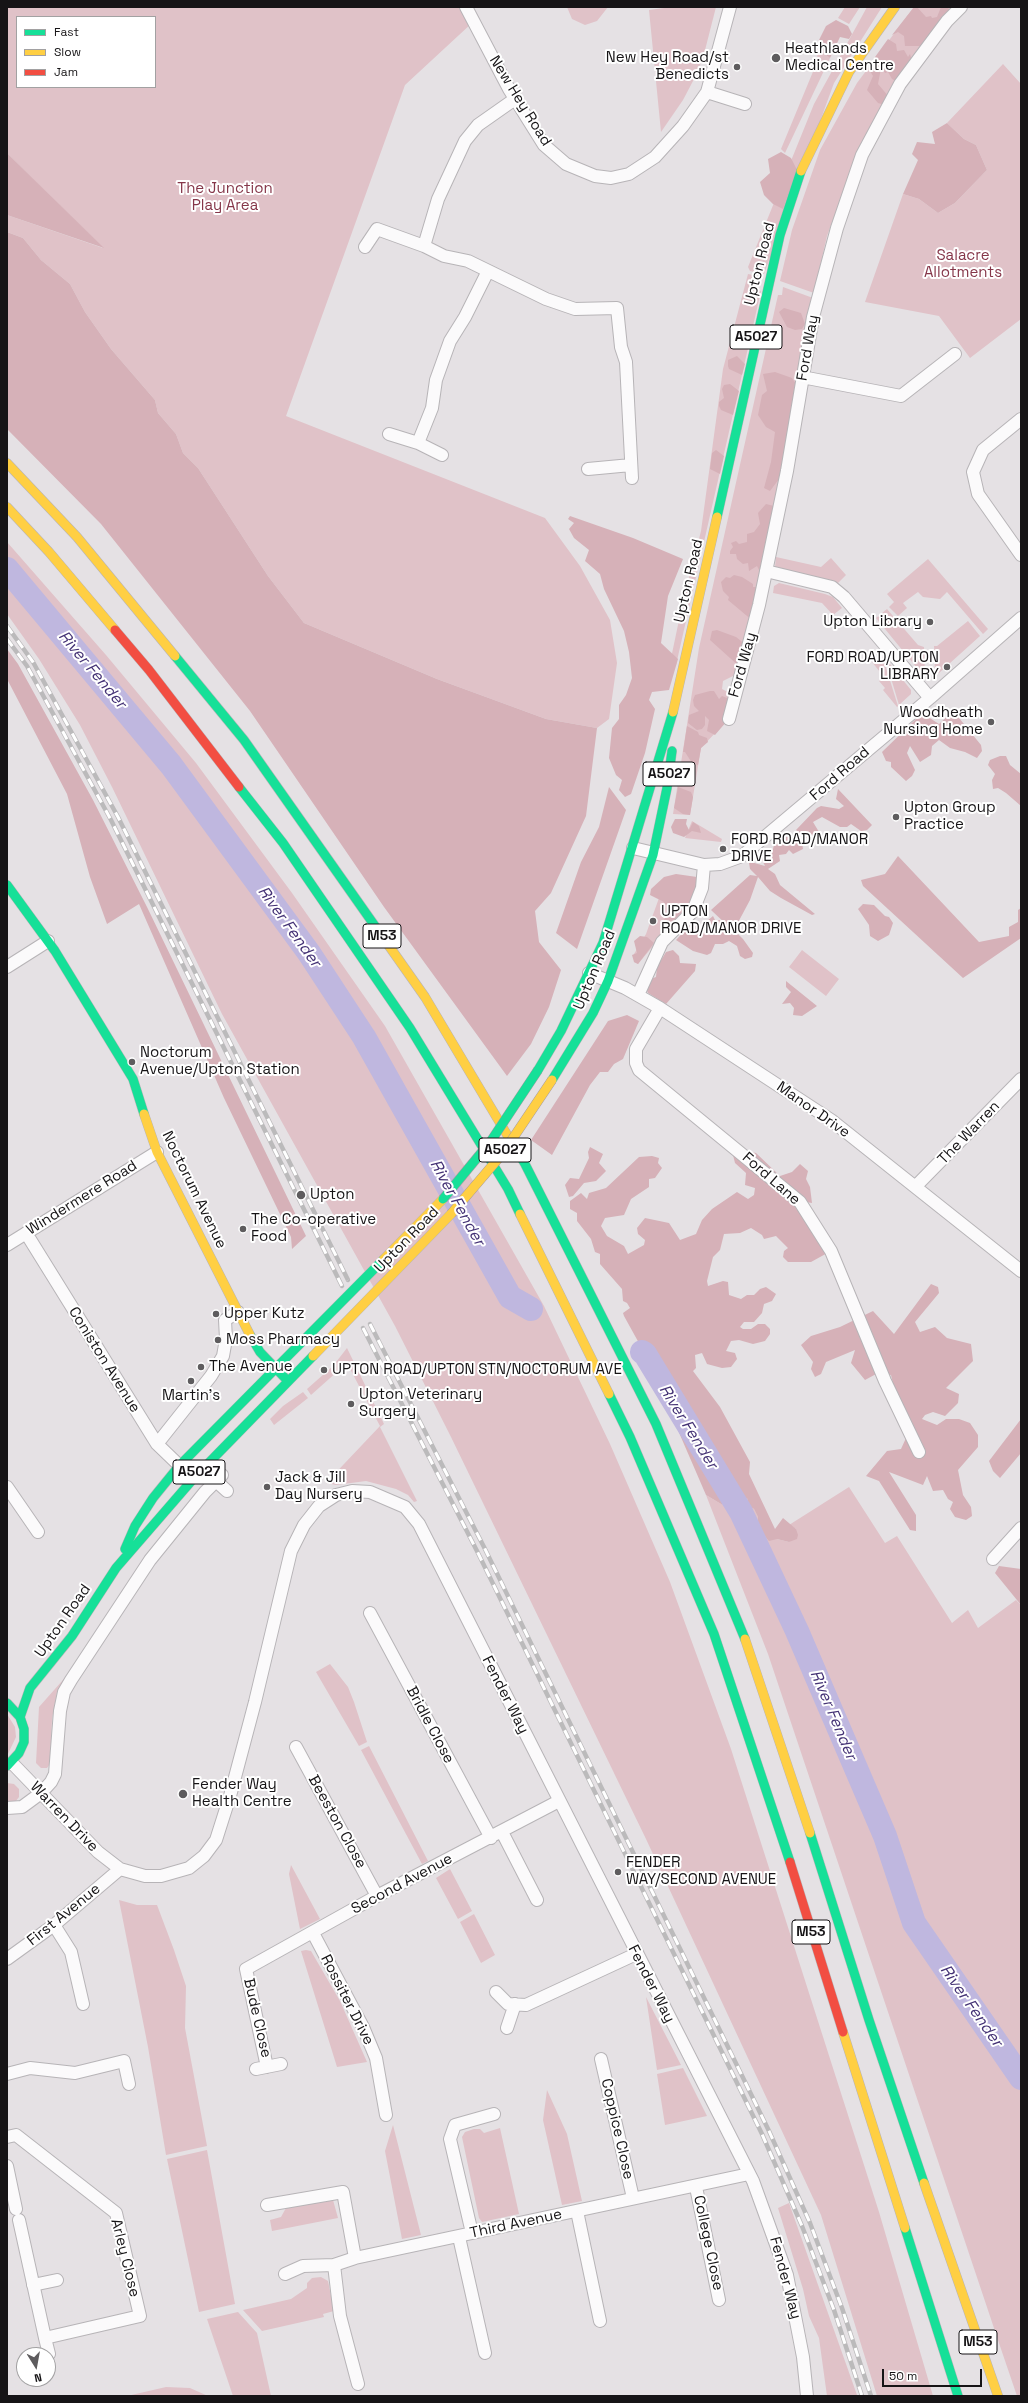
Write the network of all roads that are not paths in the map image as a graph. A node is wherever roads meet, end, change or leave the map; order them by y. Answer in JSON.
{"nodes":[{"id":1,"x":466,"y":7,"type":"edge"},
{"id":2,"x":730,"y":7,"type":"edge"},
{"id":3,"x":895,"y":7,"type":"edge"},
{"id":4,"x":961,"y":7,"type":"edge"},
{"id":5,"x":707,"y":92,"type":"junction"},
{"id":6,"x":515,"y":99,"type":"junction"},
{"id":7,"x":745,"y":104,"type":"dead end"},
{"id":8,"x":424,"y":246,"type":"junction"},
{"id":9,"x":365,"y":247,"type":"dead end"},
{"id":10,"x":488,"y":271,"type":"junction"},
{"id":11,"x":955,"y":354,"type":"dead end"},
{"id":12,"x":802,"y":377,"type":"junction"},
{"id":13,"x":1021,"y":419,"type":"edge"},
{"id":14,"x":389,"y":434,"type":"dead end"},
{"id":15,"x":418,"y":443,"type":"junction"},
{"id":16,"x":442,"y":455,"type":"dead end"},
{"id":17,"x":7,"y":463,"type":"edge"},
{"id":18,"x":632,"y":465,"type":"junction"},
{"id":19,"x":588,"y":469,"type":"dead end"},
{"id":20,"x":632,"y":478,"type":"dead end"},
{"id":21,"x":7,"y":507,"type":"edge"},
{"id":22,"x":1021,"y":555,"type":"edge"},
{"id":23,"x":766,"y":571,"type":"junction"},
{"id":24,"x":1021,"y":618,"type":"edge"},
{"id":25,"x":679,"y":692,"type":"junction"},
{"id":26,"x":930,"y":698,"type":"junction"},
{"id":27,"x":729,"y":720,"type":"dead end"},
{"id":28,"x":633,"y":848,"type":"junction"},
{"id":29,"x":653,"y":855,"type":"junction"},
{"id":30,"x":704,"y":865,"type":"junction"},
{"id":31,"x":7,"y":885,"type":"edge"},
{"id":32,"x":48,"y":941,"type":"junction"},
{"id":33,"x":7,"y":967,"type":"edge"},
{"id":34,"x":589,"y":973,"type":"junction"},
{"id":35,"x":608,"y":981,"type":"junction"},
{"id":36,"x":638,"y":995,"type":"junction"},
{"id":37,"x":660,"y":1008,"type":"junction"},
{"id":38,"x":1021,"y":1079,"type":"edge"},
{"id":39,"x":157,"y":1152,"type":"junction"},
{"id":40,"x":916,"y":1186,"type":"junction"},
{"id":41,"x":26,"y":1233,"type":"junction"},
{"id":42,"x":7,"y":1245,"type":"edge"},
{"id":43,"x":1021,"y":1271,"type":"edge"},
{"id":44,"x":238,"y":1312,"type":"junction"},
{"id":45,"x":275,"y":1368,"type":"junction"},
{"id":46,"x":287,"y":1381,"type":"junction"},
{"id":47,"x":157,"y":1444,"type":"junction"},
{"id":48,"x":919,"y":1452,"type":"dead end"},
{"id":49,"x":179,"y":1466,"type":"junction"},
{"id":50,"x":194,"y":1478,"type":"junction"},
{"id":51,"x":7,"y":1487,"type":"edge"},
{"id":52,"x":227,"y":1491,"type":"dead end"},
{"id":53,"x":1021,"y":1528,"type":"edge"},
{"id":54,"x":38,"y":1532,"type":"dead end"},
{"id":55,"x":993,"y":1559,"type":"dead end"},
{"id":56,"x":116,"y":1568,"type":"junction"},
{"id":57,"x":370,"y":1613,"type":"dead end"},
{"id":58,"x":30,"y":1688,"type":"junction"},
{"id":59,"x":11,"y":1698,"type":"edge"},
{"id":60,"x":20,"y":1717,"type":"junction"},
{"id":61,"x":296,"y":1747,"type":"dead end"},
{"id":62,"x":9,"y":1765,"type":"edge"},
{"id":63,"x":41,"y":1793,"type":"junction"},
{"id":64,"x":559,"y":1801,"type":"junction"},
{"id":65,"x":7,"y":1808,"type":"edge"},
{"id":66,"x":502,"y":1832,"type":"junction"},
{"id":67,"x":490,"y":1838,"type":"junction"},
{"id":68,"x":120,"y":1869,"type":"junction"},
{"id":69,"x":377,"y":1896,"type":"junction"},
{"id":70,"x":537,"y":1900,"type":"dead end"},
{"id":71,"x":54,"y":1925,"type":"junction"},
{"id":72,"x":313,"y":1933,"type":"junction"},
{"id":73,"x":636,"y":1954,"type":"junction"},
{"id":74,"x":7,"y":1959,"type":"edge"},
{"id":75,"x":246,"y":1968,"type":"joint"},
{"id":76,"x":496,"y":1992,"type":"dead end"},
{"id":77,"x":83,"y":2004,"type":"dead end"},
{"id":78,"x":514,"y":2004,"type":"junction"},
{"id":79,"x":507,"y":2028,"type":"dead end"},
{"id":80,"x":601,"y":2059,"type":"dead end"},
{"id":81,"x":281,"y":2064,"type":"dead end"},
{"id":82,"x":7,"y":2074,"type":"edge"},
{"id":83,"x":129,"y":2084,"type":"dead end"},
{"id":84,"x":494,"y":2114,"type":"dead end"},
{"id":85,"x":386,"y":2115,"type":"dead end"},
{"id":86,"x":7,"y":2137,"type":"edge"},
{"id":87,"x":7,"y":2166,"type":"edge"},
{"id":88,"x":749,"y":2174,"type":"junction"},
{"id":89,"x":696,"y":2187,"type":"junction"},
{"id":90,"x":633,"y":2198,"type":"junction"},
{"id":91,"x":267,"y":2205,"type":"dead end"},
{"id":92,"x":577,"y":2211,"type":"junction"},
{"id":93,"x":472,"y":2233,"type":"junction"},
{"id":94,"x":459,"y":2237,"type":"junction"},
{"id":95,"x":355,"y":2258,"type":"junction"},
{"id":96,"x":334,"y":2264,"type":"junction"},
{"id":97,"x":285,"y":2274,"type":"dead end"},
{"id":98,"x":57,"y":2280,"type":"dead end"},
{"id":99,"x":33,"y":2285,"type":"junction"},
{"id":100,"x":959,"y":2288,"type":"junction"},
{"id":101,"x":719,"y":2300,"type":"dead end"},
{"id":102,"x":600,"y":2322,"type":"dead end"},
{"id":103,"x":45,"y":2338,"type":"junction"},
{"id":104,"x":47,"y":2347,"type":"edge"},
{"id":105,"x":485,"y":2353,"type":"dead end"},
{"id":106,"x":358,"y":2384,"type":"dead end"},
{"id":107,"x":807,"y":2396,"type":"edge"},
{"id":108,"x":958,"y":2396,"type":"edge"},
{"id":109,"x":991,"y":2396,"type":"edge"},
{"id":110,"x":998,"y":2396,"type":"edge"}],
"edges":[{"from":1,"to":6,"type":"street","name":"New Hey Road"},
{"from":2,"to":5,"type":"street","name":"New Hey Road"},
{"from":3,"to":25,"type":"main road","name":"Upton Road","number":"A5027"},
{"from":4,"to":12,"type":"street","name":"Ford Way"},
{"from":5,"to":6,"type":"street","name":"New Hey Road"},
{"from":5,"to":7,"type":"street"},
{"from":6,"to":8,"type":"street"},
{"from":8,"to":9,"type":"street"},
{"from":8,"to":10,"type":"street"},
{"from":10,"to":15,"type":"street"},
{"from":10,"to":18,"type":"street"},
{"from":11,"to":12,"type":"street"},
{"from":12,"to":23,"type":"street","name":"Ford Way"},
{"from":13,"to":22,"type":"street"},
{"from":14,"to":15,"type":"street"},
{"from":15,"to":16,"type":"street"},
{"from":17,"to":100,"type":"main road","number":"M53"},
{"from":18,"to":19,"type":"street"},
{"from":18,"to":20,"type":"street"},
{"from":21,"to":108,"type":"main road","number":"M53"},
{"from":23,"to":26,"type":"street"},
{"from":23,"to":27,"type":"street","name":"Ford Way"},
{"from":24,"to":26,"type":"street","name":"Ford Road"},
{"from":25,"to":28,"type":"main road","name":"Upton Road","number":"A5027"},
{"from":25,"to":29,"type":"main road","name":"Upton Road","number":"A5027"},
{"from":26,"to":30,"type":"street","name":"Ford Road"},
{"from":28,"to":29,"type":"street","name":"Ford Road"},
{"from":28,"to":34,"type":"main road","name":"Upton Road","number":"A5027"},
{"from":29,"to":30,"type":"street","name":"Ford Road"},
{"from":29,"to":35,"type":"main road","name":"Upton Road","number":"A5027"},
{"from":30,"to":36,"type":"street"},
{"from":31,"to":32,"type":"main road","name":"Noctorum Avenue"},
{"from":32,"to":33,"type":"street"},
{"from":32,"to":39,"type":"main road","name":"Noctorum Avenue"},
{"from":34,"to":35,"type":"street","name":"Manor Drive"},
{"from":34,"to":45,"type":"main road","name":"Upton Road","number":"A5027","bridge":true},
{"from":35,"to":36,"type":"street","name":"Manor Drive"},
{"from":35,"to":46,"type":"main road","name":"Upton Road","number":"A5027","bridge":true},
{"from":36,"to":37,"type":"street","name":"Manor Drive"},
{"from":37,"to":40,"type":"street","name":"Manor Drive"},
{"from":37,"to":48,"type":"street","name":"Ford Lane"},
{"from":38,"to":40,"type":"street","name":"The Warren"},
{"from":39,"to":41,"type":"street","name":"Windermere Road"},
{"from":39,"to":44,"type":"main road","name":"Noctorum Avenue"},
{"from":40,"to":43,"type":"street","name":"Manor Drive"},
{"from":41,"to":42,"type":"street","name":"Windermere Road"},
{"from":41,"to":47,"type":"street","name":"Coniston Avenue"},
{"from":44,"to":45,"type":"main road","name":"Noctorum Avenue"},
{"from":44,"to":47,"type":"street"},
{"from":45,"to":46,"type":"main road","name":"Noctorum Avenue"},
{"from":45,"to":49,"type":"main road","name":"Upton Road","number":"A5027"},
{"from":46,"to":50,"type":"main road","name":"Upton Road","number":"A5027"},
{"from":47,"to":49,"type":"street","name":"Coniston Avenue"},
{"from":49,"to":50,"type":"street","name":"Coniston Avenue"},
{"from":49,"to":56,"type":"main road","name":"Upton Road","number":"A5027"},
{"from":50,"to":56,"type":"main road","name":"Upton Road","number":"A5027"},
{"from":51,"to":54,"type":"street"},
{"from":52,"to":63,"type":"street"},
{"from":53,"to":55,"type":"street"},
{"from":56,"to":58,"type":"main road","name":"Upton Road","number":"A5027"},
{"from":57,"to":67,"type":"street","name":"Bridle Close"},
{"from":58,"to":59,"type":"main road","name":"Upton Road","number":"A5027"},
{"from":58,"to":60,"type":"main road","name":"Upton Road","number":"A5027"},
{"from":59,"to":60,"type":"main road"},
{"from":60,"to":62,"type":"main road"},
{"from":61,"to":69,"type":"street","name":"Beeston Close"},
{"from":62,"to":63,"type":"street","name":"Warren Drive"},
{"from":63,"to":65,"type":"street"},
{"from":63,"to":68,"type":"street","name":"Warren Drive"},
{"from":64,"to":66,"type":"street","name":"Second Avenue"},
{"from":64,"to":68,"type":"street","name":"Fender Way"},
{"from":64,"to":73,"type":"street","name":"Fender Way"},
{"from":66,"to":67,"type":"street","name":"Second Avenue"},
{"from":66,"to":70,"type":"street"},
{"from":67,"to":69,"type":"street","name":"Second Avenue"},
{"from":68,"to":71,"type":"street","name":"First Avenue"},
{"from":69,"to":72,"type":"street","name":"Second Avenue"},
{"from":71,"to":74,"type":"street","name":"First Avenue"},
{"from":71,"to":77,"type":"street"},
{"from":72,"to":75,"type":"street","name":"Second Avenue"},
{"from":72,"to":85,"type":"street","name":"Rossiter Drive"},
{"from":73,"to":78,"type":"street"},
{"from":73,"to":88,"type":"street","name":"Fender Way"},
{"from":75,"to":81,"type":"street","name":"Bude Close"},
{"from":76,"to":78,"type":"street"},
{"from":78,"to":79,"type":"street"},
{"from":80,"to":90,"type":"street","name":"Coppice Close"},
{"from":82,"to":83,"type":"street"},
{"from":84,"to":93,"type":"street"},
{"from":86,"to":103,"type":"street","name":"Arley Close"},
{"from":87,"to":99,"type":"street"},
{"from":88,"to":89,"type":"street","name":"Third Avenue"},
{"from":88,"to":107,"type":"street","name":"Fender Way"},
{"from":89,"to":90,"type":"street","name":"Third Avenue"},
{"from":89,"to":101,"type":"street","name":"College Close"},
{"from":90,"to":92,"type":"street","name":"Third Avenue"},
{"from":91,"to":95,"type":"street"},
{"from":92,"to":93,"type":"street","name":"Third Avenue"},
{"from":92,"to":102,"type":"street"},
{"from":93,"to":94,"type":"street","name":"Third Avenue"},
{"from":94,"to":95,"type":"street","name":"Third Avenue"},
{"from":94,"to":105,"type":"street"},
{"from":95,"to":96,"type":"street","name":"Third Avenue"},
{"from":96,"to":97,"type":"street","name":"Third Avenue"},
{"from":96,"to":106,"type":"street"},
{"from":98,"to":99,"type":"street"},
{"from":99,"to":103,"type":"street"},
{"from":100,"to":109,"type":"main road","number":"M53"},
{"from":100,"to":110,"type":"main road","number":"M53"},
{"from":103,"to":104,"type":"street"}]}
